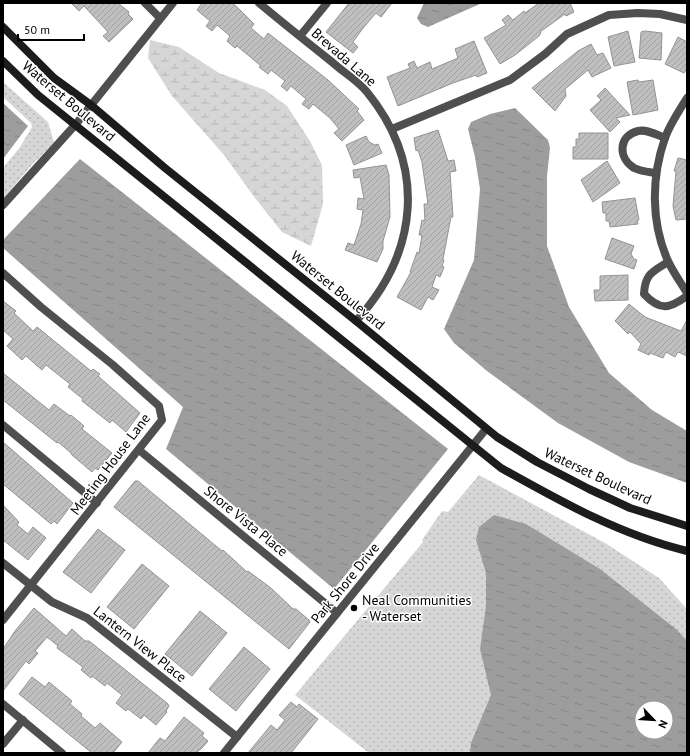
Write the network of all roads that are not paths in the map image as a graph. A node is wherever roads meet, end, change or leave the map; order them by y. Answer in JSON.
{"nodes":[{"id":1,"x":145,"y":3,"type":"edge"},
{"id":2,"x":173,"y":3,"type":"edge"},
{"id":3,"x":259,"y":3,"type":"edge"},
{"id":4,"x":327,"y":3,"type":"edge"},
{"id":5,"x":160,"y":18,"type":"junction"},
{"id":6,"x":687,"y":20,"type":"edge"},
{"id":7,"x":3,"y":27,"type":"edge"},
{"id":8,"x":300,"y":36,"type":"junction"},
{"id":9,"x":3,"y":61,"type":"edge"},
{"id":10,"x":687,"y":98,"type":"edge"},
{"id":11,"x":91,"y":105,"type":"junction"},
{"id":12,"x":76,"y":124,"type":"junction"},
{"id":13,"x":392,"y":129,"type":"junction"},
{"id":14,"x":665,"y":138,"type":"junction"},
{"id":15,"x":655,"y":173,"type":"junction"},
{"id":16,"x":3,"y":205,"type":"edge"},
{"id":17,"x":668,"y":262,"type":"junction"},
{"id":18,"x":3,"y":273,"type":"edge"},
{"id":19,"x":687,"y":294,"type":"edge"},
{"id":20,"x":356,"y":321,"type":"junction"},
{"id":21,"x":3,"y":425,"type":"edge"},
{"id":22,"x":486,"y":428,"type":"junction"},
{"id":23,"x":472,"y":447,"type":"junction"},
{"id":24,"x":139,"y":450,"type":"junction"},
{"id":25,"x":97,"y":503,"type":"junction"},
{"id":26,"x":687,"y":526,"type":"edge"},
{"id":27,"x":687,"y":551,"type":"edge"},
{"id":28,"x":3,"y":563,"type":"edge"},
{"id":29,"x":31,"y":586,"type":"junction"},
{"id":30,"x":337,"y":613,"type":"junction"},
{"id":31,"x":3,"y":620,"type":"edge"},
{"id":32,"x":3,"y":704,"type":"edge"},
{"id":33,"x":22,"y":720,"type":"junction"},
{"id":34,"x":237,"y":737,"type":"junction"},
{"id":35,"x":3,"y":744,"type":"edge"},
{"id":36,"x":62,"y":753,"type":"edge"},
{"id":37,"x":224,"y":753,"type":"edge"}],
"edges":[{"from":1,"to":5,"type":"street"},
{"from":2,"to":5,"type":"street"},
{"from":3,"to":8,"type":"street","name":"Brevada Lane"},
{"from":4,"to":8,"type":"street"},
{"from":5,"to":11,"type":"street"},
{"from":6,"to":13,"type":"street"},
{"from":7,"to":11,"type":"street","name":"Waterset Boulevard"},
{"from":8,"to":13,"type":"street","name":"Brevada Lane"},
{"from":9,"to":12,"type":"street","name":"Waterset Boulevard"},
{"from":10,"to":14,"type":"street"},
{"from":11,"to":12,"type":"street"},
{"from":11,"to":20,"type":"street","name":"Waterset Boulevard"},
{"from":12,"to":16,"type":"street"},
{"from":12,"to":23,"type":"street","name":"Waterset Boulevard"},
{"from":13,"to":20,"type":"street","name":"Brevada Lane"},
{"from":14,"to":15,"type":"street"},
{"from":14,"to":15,"type":"street"},
{"from":15,"to":17,"type":"street"},
{"from":17,"to":19,"type":"street"},
{"from":17,"to":19,"type":"street"},
{"from":18,"to":24,"type":"street","name":"Meeting House Lane"},
{"from":20,"to":22,"type":"street","name":"Waterset Boulevard"},
{"from":21,"to":25,"type":"street"},
{"from":22,"to":23,"type":"street","name":"Park Shore Drive"},
{"from":22,"to":26,"type":"street","name":"Waterset Boulevard"},
{"from":23,"to":27,"type":"street","name":"Waterset Boulevard"},
{"from":23,"to":30,"type":"street","name":"Park Shore Drive"},
{"from":24,"to":25,"type":"street","name":"Meeting House Lane"},
{"from":24,"to":30,"type":"street","name":"Shore Vista Place"},
{"from":25,"to":29,"type":"street","name":"Meeting House Lane"},
{"from":28,"to":29,"type":"street","name":"Lantern View Place"},
{"from":29,"to":31,"type":"street","name":"Meeting House Lane"},
{"from":29,"to":34,"type":"street","name":"Lantern View Place"},
{"from":30,"to":34,"type":"street","name":"Park Shore Drive"},
{"from":32,"to":33,"type":"street"},
{"from":33,"to":35,"type":"street"},
{"from":33,"to":36,"type":"street"},
{"from":34,"to":37,"type":"street","name":"Park Shore Drive"}]}
